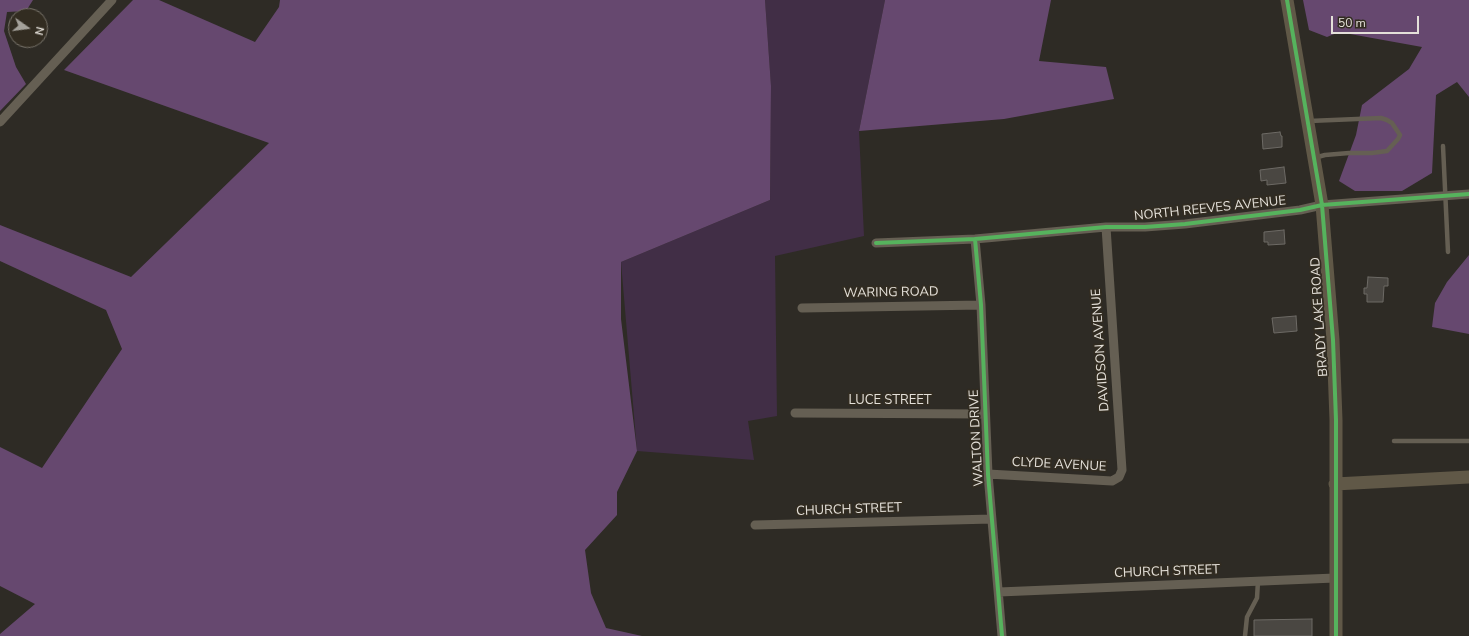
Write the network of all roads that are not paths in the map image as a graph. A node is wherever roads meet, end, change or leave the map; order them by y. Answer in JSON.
{"nodes":[{"id":1,"x":112,"y":0,"type":"edge"},
{"id":2,"x":1287,"y":0,"type":"edge"},
{"id":3,"x":0,"y":122,"type":"edge"},
{"id":4,"x":1307,"y":122,"type":"junction"},
{"id":5,"x":1443,"y":146,"type":"dead end"},
{"id":6,"x":1314,"y":158,"type":"junction"},
{"id":7,"x":1469,"y":194,"type":"edge"},
{"id":8,"x":1446,"y":196,"type":"junction"},
{"id":9,"x":1322,"y":205,"type":"junction"},
{"id":10,"x":1106,"y":227,"type":"junction"},
{"id":11,"x":976,"y":239,"type":"junction"},
{"id":12,"x":876,"y":243,"type":"dead end"},
{"id":13,"x":1448,"y":252,"type":"dead end"},
{"id":14,"x":981,"y":305,"type":"junction"},
{"id":15,"x":802,"y":308,"type":"dead end"},
{"id":16,"x":795,"y":413,"type":"dead end"},
{"id":17,"x":984,"y":414,"type":"junction"},
{"id":18,"x":1469,"y":441,"type":"edge"},
{"id":19,"x":1394,"y":442,"type":"dead end"},
{"id":20,"x":1122,"y":470,"type":"joint"},
{"id":21,"x":988,"y":474,"type":"junction"},
{"id":22,"x":1469,"y":477,"type":"edge"},
{"id":23,"x":1336,"y":484,"type":"junction"},
{"id":24,"x":992,"y":519,"type":"junction"},
{"id":25,"x":755,"y":525,"type":"dead end"},
{"id":26,"x":1336,"y":578,"type":"junction"},
{"id":27,"x":1258,"y":581,"type":"junction"},
{"id":28,"x":999,"y":592,"type":"junction"},
{"id":29,"x":1002,"y":636,"type":"edge"},
{"id":30,"x":1245,"y":636,"type":"edge"},
{"id":31,"x":1336,"y":636,"type":"edge"}],
"edges":[{"from":1,"to":3,"type":"street"},
{"from":2,"to":4,"type":"street","name":"BRADY LAKE ROAD"},
{"from":4,"to":6,"type":"street","name":"BRADY LAKE ROAD"},
{"from":4,"to":6,"type":"lane"},
{"from":5,"to":8,"type":"lane"},
{"from":6,"to":9,"type":"street","name":"BRADY LAKE ROAD"},
{"from":7,"to":8,"type":"street","name":"NORTH REEVES AVENUE"},
{"from":8,"to":9,"type":"street","name":"NORTH REEVES AVENUE"},
{"from":8,"to":13,"type":"lane"},
{"from":9,"to":10,"type":"street","name":"NORTH REEVES AVENUE"},
{"from":9,"to":23,"type":"street","name":"BRADY LAKE ROAD"},
{"from":10,"to":11,"type":"street","name":"NORTH REEVES AVENUE"},
{"from":10,"to":20,"type":"street","name":"DAVIDSON AVENUE"},
{"from":11,"to":12,"type":"street","name":"NORTH REEVES AVENUE"},
{"from":11,"to":14,"type":"street","name":"WALTON DRIVE"},
{"from":14,"to":15,"type":"street","name":"WARING ROAD"},
{"from":14,"to":17,"type":"street","name":"WALTON DRIVE"},
{"from":16,"to":17,"type":"street","name":"LUCE STREET"},
{"from":17,"to":21,"type":"street","name":"WALTON DRIVE"},
{"from":18,"to":19,"type":"lane"},
{"from":20,"to":21,"type":"street","name":"CLYDE AVENUE"},
{"from":21,"to":24,"type":"street","name":"WALTON DRIVE"},
{"from":22,"to":23,"type":"street"},
{"from":23,"to":26,"type":"street","name":"BRADY LAKE ROAD"},
{"from":24,"to":25,"type":"street","name":"CHURCH STREET"},
{"from":24,"to":28,"type":"street","name":"WALTON DRIVE"},
{"from":26,"to":27,"type":"street","name":"CHURCH STREET"},
{"from":26,"to":31,"type":"street","name":"BRADY LAKE ROAD"},
{"from":27,"to":28,"type":"street","name":"CHURCH STREET"},
{"from":27,"to":30,"type":"lane"},
{"from":28,"to":29,"type":"street","name":"WALTON DRIVE"}]}
